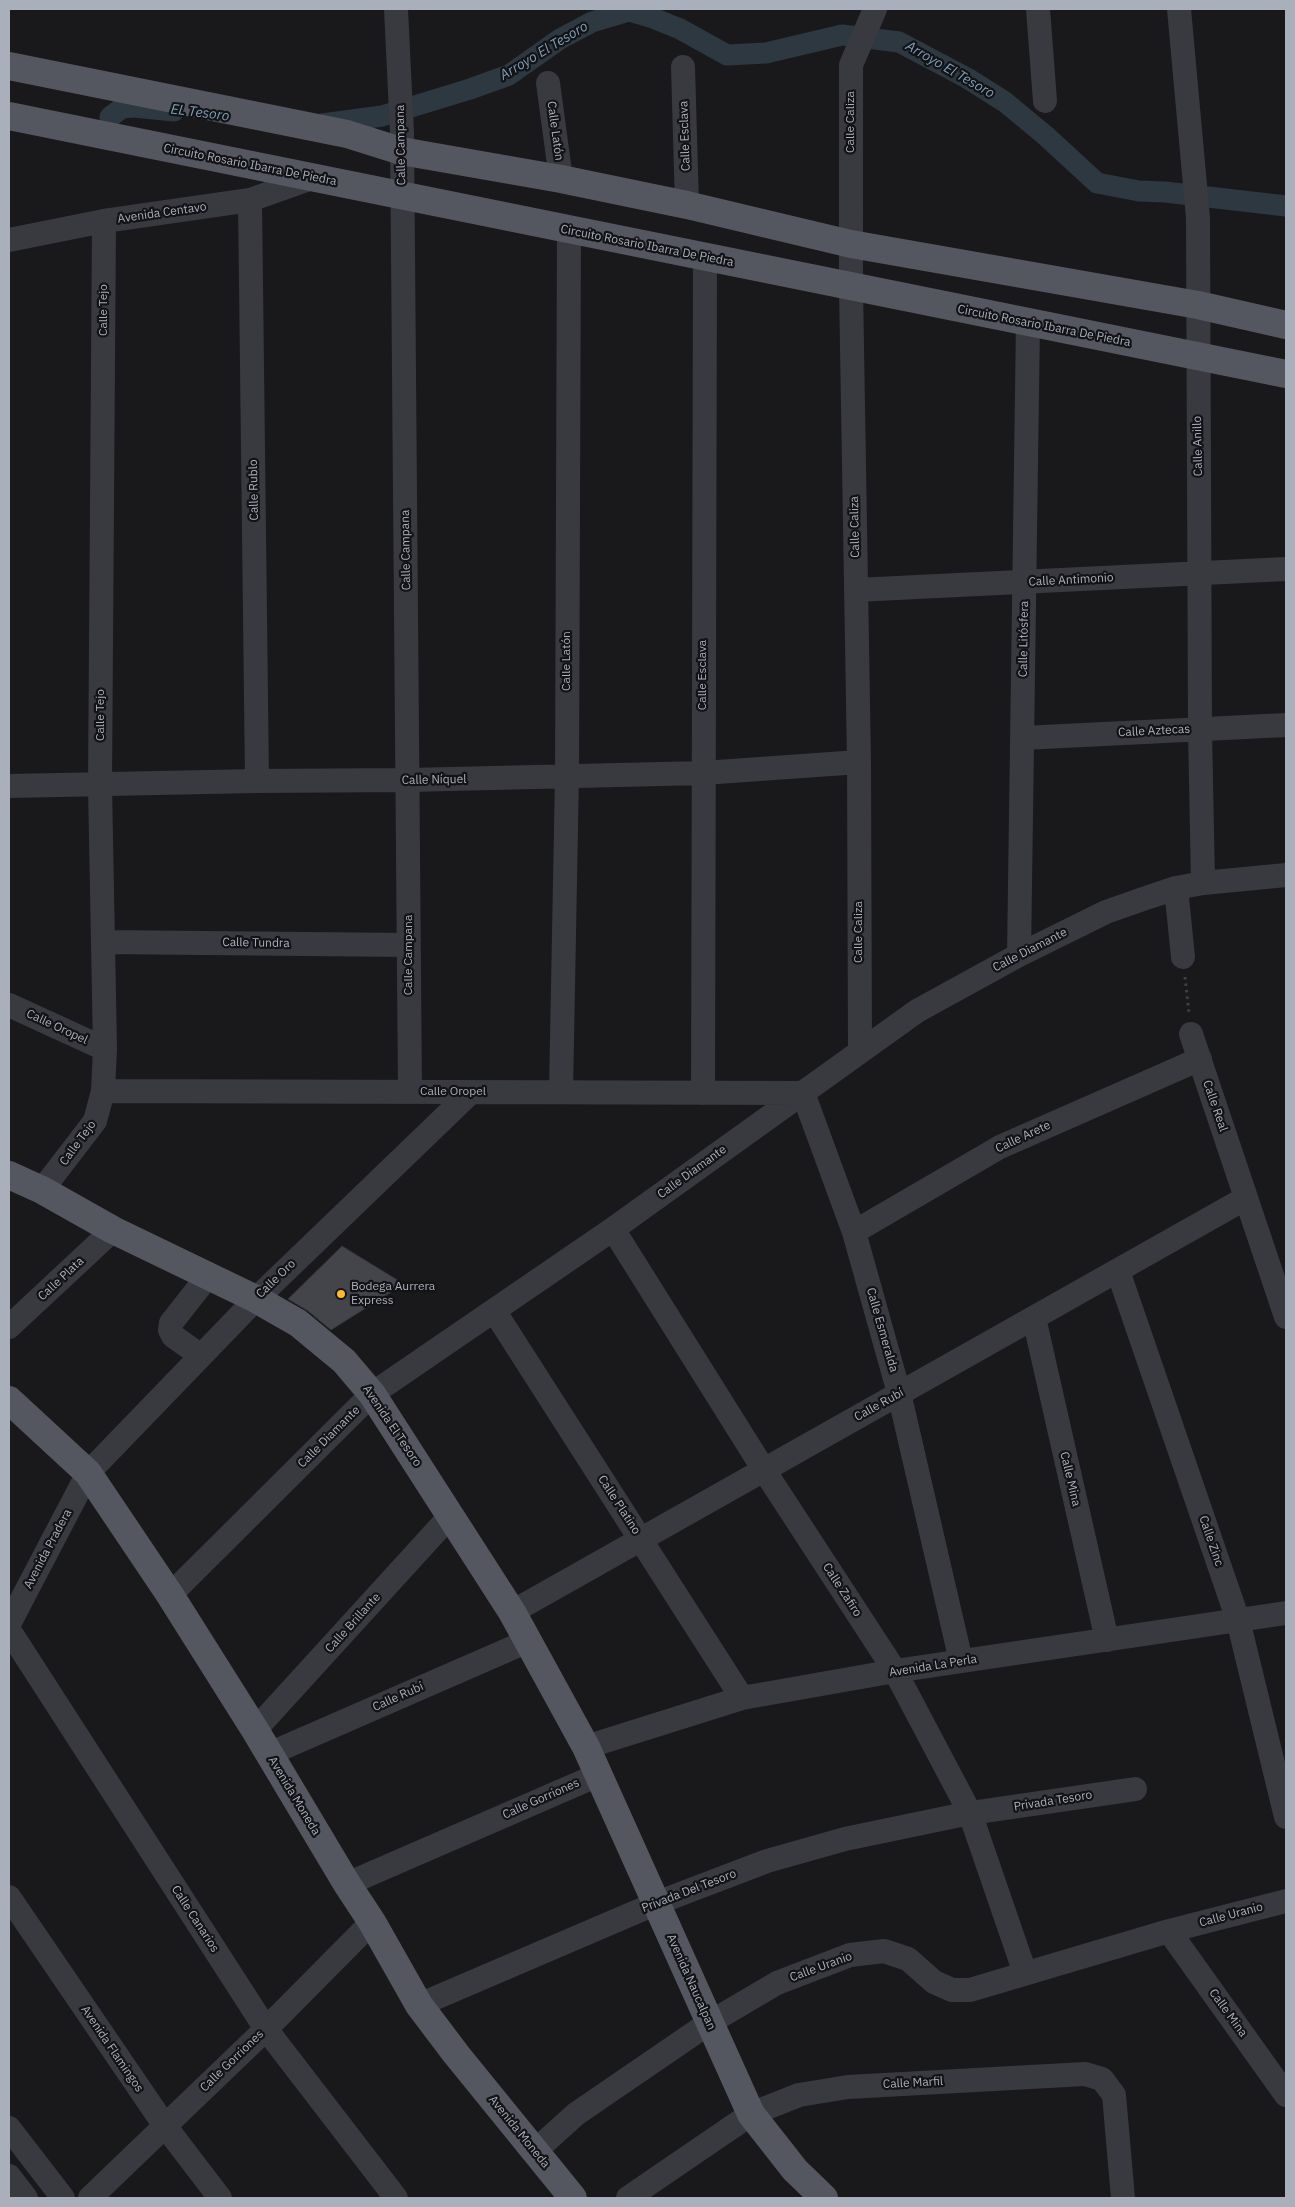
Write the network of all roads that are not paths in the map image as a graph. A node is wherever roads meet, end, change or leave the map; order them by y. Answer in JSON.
{"nodes":[{"id":1,"x":396,"y":9,"type":"edge"},
{"id":2,"x":1038,"y":9,"type":"edge"},
{"id":3,"x":1179,"y":9,"type":"edge"},
{"id":4,"x":874,"y":12,"type":"edge"},
{"id":5,"x":9,"y":66,"type":"edge"},
{"id":6,"x":682,"y":67,"type":"dead end"},
{"id":7,"x":548,"y":83,"type":"dead end"},
{"id":8,"x":1046,"y":101,"type":"dead end"},
{"id":9,"x":9,"y":116,"type":"edge"},
{"id":10,"x":402,"y":142,"type":"junction"},
{"id":11,"x":312,"y":178,"type":"junction"},
{"id":12,"x":561,"y":179,"type":"junction"},
{"id":13,"x":402,"y":196,"type":"junction"},
{"id":14,"x":250,"y":200,"type":"junction"},
{"id":15,"x":687,"y":205,"type":"junction"},
{"id":16,"x":104,"y":221,"type":"junction"},
{"id":17,"x":569,"y":230,"type":"junction"},
{"id":18,"x":9,"y":240,"type":"edge"},
{"id":19,"x":851,"y":244,"type":"junction"},
{"id":20,"x":705,"y":257,"type":"junction"},
{"id":21,"x":851,"y":287,"type":"junction"},
{"id":22,"x":1198,"y":305,"type":"junction"},
{"id":23,"x":1028,"y":322,"type":"junction"},
{"id":24,"x":1286,"y":325,"type":"edge"},
{"id":25,"x":1197,"y":357,"type":"junction"},
{"id":26,"x":1286,"y":374,"type":"edge"},
{"id":27,"x":1286,"y":569,"type":"edge"},
{"id":28,"x":1199,"y":573,"type":"junction"},
{"id":29,"x":1025,"y":582,"type":"junction"},
{"id":30,"x":856,"y":590,"type":"junction"},
{"id":31,"x":1286,"y":725,"type":"edge"},
{"id":32,"x":1200,"y":729,"type":"junction"},
{"id":33,"x":1022,"y":738,"type":"junction"},
{"id":34,"x":859,"y":762,"type":"junction"},
{"id":35,"x":703,"y":773,"type":"junction"},
{"id":36,"x":566,"y":776,"type":"junction"},
{"id":37,"x":408,"y":780,"type":"junction"},
{"id":38,"x":257,"y":781,"type":"junction"},
{"id":39,"x":100,"y":785,"type":"junction"},
{"id":40,"x":9,"y":786,"type":"edge"},
{"id":41,"x":1286,"y":875,"type":"edge"},
{"id":42,"x":1203,"y":883,"type":"junction"},
{"id":43,"x":1176,"y":888,"type":"junction"},
{"id":44,"x":103,"y":942,"type":"junction"},
{"id":45,"x":408,"y":945,"type":"junction"},
{"id":46,"x":1019,"y":955,"type":"junction"},
{"id":47,"x":1183,"y":957,"type":"road end"},
{"id":48,"x":9,"y":1005,"type":"edge"},
{"id":49,"x":1191,"y":1034,"type":"road end"},
{"id":50,"x":106,"y":1049,"type":"junction"},
{"id":51,"x":860,"y":1051,"type":"junction"},
{"id":52,"x":1200,"y":1059,"type":"junction"},
{"id":53,"x":103,"y":1091,"type":"junction"},
{"id":54,"x":410,"y":1092,"type":"junction"},
{"id":55,"x":471,"y":1092,"type":"junction"},
{"id":56,"x":561,"y":1092,"type":"junction"},
{"id":57,"x":703,"y":1093,"type":"junction"},
{"id":58,"x":803,"y":1093,"type":"junction"},
{"id":59,"x":9,"y":1175,"type":"edge"},
{"id":60,"x":42,"y":1190,"type":"junction"},
{"id":61,"x":1246,"y":1198,"type":"junction"},
{"id":62,"x":613,"y":1229,"type":"junction"},
{"id":63,"x":113,"y":1230,"type":"junction"},
{"id":64,"x":854,"y":1232,"type":"junction"},
{"id":65,"x":1118,"y":1271,"type":"junction"},
{"id":66,"x":208,"y":1276,"type":"junction"},
{"id":67,"x":256,"y":1299,"type":"junction"},
{"id":68,"x":495,"y":1312,"type":"junction"},
{"id":69,"x":1286,"y":1317,"type":"edge"},
{"id":70,"x":1034,"y":1318,"type":"junction"},
{"id":71,"x":9,"y":1327,"type":"edge"},
{"id":72,"x":201,"y":1356,"type":"junction"},
{"id":73,"x":372,"y":1394,"type":"junction"},
{"id":74,"x":899,"y":1394,"type":"junction"},
{"id":75,"x":9,"y":1400,"type":"edge"},
{"id":76,"x":764,"y":1470,"type":"junction"},
{"id":77,"x":88,"y":1473,"type":"junction"},
{"id":78,"x":451,"y":1515,"type":"junction"},
{"id":79,"x":642,"y":1540,"type":"junction"},
{"id":80,"x":170,"y":1595,"type":"junction"},
{"id":81,"x":512,"y":1612,"type":"junction"},
{"id":82,"x":1286,"y":1613,"type":"edge"},
{"id":83,"x":1238,"y":1620,"type":"junction"},
{"id":84,"x":9,"y":1624,"type":"edge"},
{"id":85,"x":9,"y":1630,"type":"edge"},
{"id":86,"x":1106,"y":1640,"type":"junction"},
{"id":87,"x":528,"y":1641,"type":"junction"},
{"id":88,"x":961,"y":1661,"type":"junction"},
{"id":89,"x":895,"y":1672,"type":"junction"},
{"id":90,"x":742,"y":1698,"type":"junction"},
{"id":91,"x":254,"y":1730,"type":"junction"},
{"id":92,"x":586,"y":1747,"type":"junction"},
{"id":93,"x":269,"y":1754,"type":"junction"},
{"id":94,"x":598,"y":1774,"type":"junction"},
{"id":95,"x":1135,"y":1789,"type":"dead end"},
{"id":96,"x":970,"y":1813,"type":"junction"},
{"id":97,"x":1286,"y":1817,"type":"edge"},
{"id":98,"x":347,"y":1884,"type":"junction"},
{"id":99,"x":9,"y":1897,"type":"edge"},
{"id":100,"x":1286,"y":1901,"type":"edge"},
{"id":101,"x":657,"y":1903,"type":"junction"},
{"id":102,"x":372,"y":1922,"type":"junction"},
{"id":103,"x":1169,"y":1931,"type":"junction"},
{"id":104,"x":1025,"y":1973,"type":"junction"},
{"id":105,"x":419,"y":2005,"type":"junction"},
{"id":106,"x":709,"y":2023,"type":"junction"},
{"id":107,"x":266,"y":2029,"type":"junction"},
{"id":108,"x":1286,"y":2095,"type":"edge"},
{"id":109,"x":751,"y":2114,"type":"junction"},
{"id":110,"x":165,"y":2126,"type":"junction"},
{"id":111,"x":9,"y":2128,"type":"edge"},
{"id":112,"x":535,"y":2151,"type":"junction"},
{"id":113,"x":9,"y":2176,"type":"edge"},
{"id":114,"x":26,"y":2198,"type":"edge"},
{"id":115,"x":63,"y":2198,"type":"edge"},
{"id":116,"x":90,"y":2198,"type":"edge"},
{"id":117,"x":220,"y":2198,"type":"edge"},
{"id":118,"x":396,"y":2198,"type":"edge"},
{"id":119,"x":574,"y":2198,"type":"edge"},
{"id":120,"x":628,"y":2198,"type":"edge"},
{"id":121,"x":824,"y":2198,"type":"edge"},
{"id":122,"x":1122,"y":2198,"type":"edge"}],
"edges":[{"from":1,"to":10,"type":"street","name":"Calle Campana"},
{"from":2,"to":8,"type":"street"},
{"from":3,"to":22,"type":"street","name":"Calle Anillo"},
{"from":4,"to":19,"type":"street","name":"Calle Caliza"},
{"from":5,"to":10,"type":"main road"},
{"from":6,"to":15,"type":"street","name":"Calle Esclava"},
{"from":7,"to":12,"type":"street","name":"Calle Latón"},
{"from":9,"to":11,"type":"main road","name":"Circuito Rosario Ibarra De Piedra"},
{"from":10,"to":12,"type":"main road"},
{"from":10,"to":13,"type":"street","name":"Calle Campana"},
{"from":11,"to":13,"type":"main road","name":"Circuito Rosario Ibarra De Piedra"},
{"from":11,"to":14,"type":"street","name":"Avenida Centavo"},
{"from":12,"to":15,"type":"main road"},
{"from":13,"to":17,"type":"main road","name":"Circuito Rosario Ibarra De Piedra"},
{"from":13,"to":37,"type":"street","name":"Calle Campana"},
{"from":14,"to":16,"type":"street","name":"Avenida Centavo"},
{"from":14,"to":38,"type":"street","name":"Calle Rublo"},
{"from":15,"to":19,"type":"main road"},
{"from":16,"to":18,"type":"street","name":"Avenida Centavo"},
{"from":16,"to":39,"type":"street","name":"Calle Tejo"},
{"from":17,"to":20,"type":"main road","name":"Circuito Rosario Ibarra De Piedra"},
{"from":17,"to":36,"type":"street","name":"Calle Latón"},
{"from":19,"to":21,"type":"street","name":"Calle Caliza"},
{"from":19,"to":22,"type":"main road"},
{"from":20,"to":21,"type":"main road","name":"Circuito Rosario Ibarra De Piedra"},
{"from":20,"to":35,"type":"street","name":"Calle Esclava"},
{"from":21,"to":23,"type":"main road","name":"Circuito Rosario Ibarra De Piedra"},
{"from":21,"to":30,"type":"street","name":"Calle Caliza"},
{"from":22,"to":24,"type":"main road"},
{"from":22,"to":25,"type":"street","name":"Calle Anillo"},
{"from":23,"to":25,"type":"main road","name":"Circuito Rosario Ibarra De Piedra"},
{"from":23,"to":29,"type":"street","name":"Calle Litósfera"},
{"from":25,"to":26,"type":"main road","name":"Circuito Rosario Ibarra De Piedra"},
{"from":25,"to":28,"type":"street","name":"Calle Anillo"},
{"from":27,"to":28,"type":"street","name":"Calle Antimonio"},
{"from":28,"to":29,"type":"street","name":"Calle Antimonio"},
{"from":28,"to":32,"type":"street","name":"Calle Anillo"},
{"from":29,"to":30,"type":"street","name":"Calle Antimonio"},
{"from":29,"to":33,"type":"street","name":"Calle Litósfera"},
{"from":30,"to":34,"type":"street","name":"Calle Caliza"},
{"from":31,"to":32,"type":"street","name":"Calle Aztecas"},
{"from":32,"to":33,"type":"street","name":"Calle Aztecas"},
{"from":32,"to":42,"type":"street","name":"Calle Anillo"},
{"from":33,"to":46,"type":"street","name":"Calle Litósfera"},
{"from":34,"to":35,"type":"street","name":"Calle Níquel"},
{"from":34,"to":51,"type":"street","name":"Calle Caliza"},
{"from":35,"to":36,"type":"street","name":"Calle Níquel"},
{"from":35,"to":57,"type":"street","name":"Calle Esclava"},
{"from":36,"to":37,"type":"street","name":"Calle Níquel"},
{"from":36,"to":56,"type":"street","name":"Calle Latón"},
{"from":37,"to":38,"type":"street","name":"Calle Níquel"},
{"from":37,"to":45,"type":"street","name":"Calle Campana"},
{"from":38,"to":39,"type":"street","name":"Calle Níquel"},
{"from":39,"to":40,"type":"street","name":"Calle Níquel"},
{"from":39,"to":44,"type":"street","name":"Calle Tejo"},
{"from":41,"to":42,"type":"street","name":"Calle Diamante"},
{"from":42,"to":43,"type":"street","name":"Calle Diamante"},
{"from":43,"to":46,"type":"street","name":"Calle Diamante"},
{"from":43,"to":47,"type":"street"},
{"from":44,"to":45,"type":"street","name":"Calle Tundra"},
{"from":44,"to":50,"type":"street","name":"Calle Tejo"},
{"from":45,"to":54,"type":"street","name":"Calle Campana"},
{"from":46,"to":51,"type":"street","name":"Calle Diamante"},
{"from":48,"to":50,"type":"street","name":"Calle Oropel"},
{"from":49,"to":52,"type":"street","name":"Calle Real"},
{"from":50,"to":53,"type":"street","name":"Calle Tejo"},
{"from":51,"to":58,"type":"street","name":"Calle Diamante"},
{"from":52,"to":61,"type":"street","name":"Calle Real"},
{"from":52,"to":64,"type":"street","name":"Calle Arete"},
{"from":53,"to":54,"type":"street","name":"Calle Oropel"},
{"from":53,"to":60,"type":"street","name":"Calle Tejo"},
{"from":54,"to":55,"type":"street","name":"Calle Oropel"},
{"from":55,"to":56,"type":"street","name":"Calle Oropel"},
{"from":55,"to":67,"type":"street","name":"Calle Oro"},
{"from":56,"to":57,"type":"street","name":"Calle Oropel"},
{"from":57,"to":58,"type":"street","name":"Calle Oropel"},
{"from":58,"to":62,"type":"street","name":"Calle Diamante"},
{"from":58,"to":64,"type":"street","name":"Calle Esmeralda"},
{"from":59,"to":60,"type":"main road","name":"Avenida El Tesoro"},
{"from":60,"to":63,"type":"main road","name":"Avenida El Tesoro"},
{"from":61,"to":65,"type":"street","name":"Calle Rubí"},
{"from":61,"to":69,"type":"street","name":"Calle Real"},
{"from":62,"to":68,"type":"street","name":"Calle Diamante"},
{"from":62,"to":76,"type":"street","name":"Calle Zafiro"},
{"from":63,"to":66,"type":"main road","name":"Avenida El Tesoro"},
{"from":63,"to":71,"type":"street","name":"Calle Plata"},
{"from":64,"to":74,"type":"street","name":"Calle Esmeralda"},
{"from":65,"to":70,"type":"street","name":"Calle Rubí"},
{"from":65,"to":83,"type":"street","name":"Calle Zinc"},
{"from":66,"to":67,"type":"main road","name":"Avenida El Tesoro"},
{"from":66,"to":72,"type":"street"},
{"from":67,"to":72,"type":"street","name":"Calle Oro"},
{"from":67,"to":73,"type":"main road","name":"Avenida El Tesoro"},
{"from":68,"to":73,"type":"street","name":"Calle Diamante"},
{"from":68,"to":79,"type":"street","name":"Calle Platino"},
{"from":70,"to":74,"type":"street","name":"Calle Rubí"},
{"from":70,"to":86,"type":"street","name":"Calle Mina"},
{"from":72,"to":77,"type":"street","name":"Calle Oro"},
{"from":73,"to":78,"type":"main road","name":"Avenida El Tesoro"},
{"from":73,"to":80,"type":"street","name":"Calle Diamante"},
{"from":74,"to":76,"type":"street","name":"Calle Rubí"},
{"from":74,"to":88,"type":"street","name":"Calle Esmeralda"},
{"from":75,"to":77,"type":"main road","name":"Avenida Moneda"},
{"from":76,"to":79,"type":"street","name":"Calle Rubí"},
{"from":76,"to":89,"type":"street","name":"Calle Zafiro"},
{"from":77,"to":80,"type":"main road","name":"Avenida Moneda"},
{"from":77,"to":84,"type":"street","name":"Avenida Pradera"},
{"from":78,"to":81,"type":"main road","name":"Avenida El Tesoro"},
{"from":78,"to":91,"type":"street","name":"Calle Brillante"},
{"from":79,"to":81,"type":"street","name":"Calle Rubí"},
{"from":79,"to":90,"type":"street","name":"Calle Platino"},
{"from":80,"to":91,"type":"main road","name":"Avenida Moneda"},
{"from":81,"to":87,"type":"main road","name":"Avenida El Tesoro"},
{"from":82,"to":83,"type":"street","name":"Avenida La Perla"},
{"from":83,"to":86,"type":"street","name":"Avenida La Perla"},
{"from":83,"to":97,"type":"street","name":"Calle Zinc"},
{"from":85,"to":107,"type":"street","name":"Calle Canarios"},
{"from":86,"to":88,"type":"street","name":"Avenida La Perla"},
{"from":87,"to":92,"type":"main road","name":"Avenida El Tesoro"},
{"from":87,"to":93,"type":"street","name":"Calle Rubí"},
{"from":88,"to":89,"type":"street","name":"Avenida La Perla"},
{"from":89,"to":90,"type":"street","name":"Avenida La Perla"},
{"from":89,"to":96,"type":"street","name":"Calle Zafiro"},
{"from":90,"to":92,"type":"street","name":"Avenida La Perla"},
{"from":91,"to":93,"type":"main road","name":"Avenida Moneda"},
{"from":92,"to":94,"type":"main road","name":"Avenida Naucalpan"},
{"from":93,"to":98,"type":"main road","name":"Avenida Moneda"},
{"from":94,"to":98,"type":"street","name":"Calle Gorriones"},
{"from":94,"to":101,"type":"main road","name":"Avenida Naucalpan"},
{"from":95,"to":96,"type":"street","name":"Privada Tesoro"},
{"from":96,"to":101,"type":"street","name":"Privada Del Tesoro"},
{"from":96,"to":104,"type":"street","name":"Calle Zafiro"},
{"from":98,"to":102,"type":"main road","name":"Avenida Moneda"},
{"from":99,"to":110,"type":"street","name":"Avenida Flamingos"},
{"from":100,"to":103,"type":"street","name":"Calle Uranio"},
{"from":101,"to":105,"type":"street","name":"Privada Del Tesoro"},
{"from":101,"to":106,"type":"main road","name":"Avenida Naucalpan"},
{"from":102,"to":105,"type":"main road","name":"Avenida Moneda"},
{"from":102,"to":107,"type":"street","name":"Calle Gorriones"},
{"from":103,"to":104,"type":"street","name":"Calle Uranio"},
{"from":103,"to":108,"type":"street","name":"Calle Mina"},
{"from":104,"to":106,"type":"street","name":"Calle Uranio"},
{"from":105,"to":112,"type":"main road","name":"Avenida Moneda"},
{"from":106,"to":109,"type":"main road","name":"Avenida Naucalpan"},
{"from":106,"to":112,"type":"street","name":"Calle Uranio"},
{"from":107,"to":110,"type":"street","name":"Calle Gorriones"},
{"from":107,"to":118,"type":"street","name":"Calle Canarios"},
{"from":109,"to":120,"type":"street","name":"Calle Marfil"},
{"from":109,"to":121,"type":"main road","name":"Avenida Naucalpan"},
{"from":109,"to":122,"type":"street","name":"Calle Marfil"},
{"from":110,"to":116,"type":"street","name":"Calle Gorriones"},
{"from":110,"to":117,"type":"street","name":"Avenida Flamingos"},
{"from":111,"to":115,"type":"street"},
{"from":112,"to":119,"type":"main road","name":"Avenida Moneda"},
{"from":113,"to":114,"type":"street"}]}
